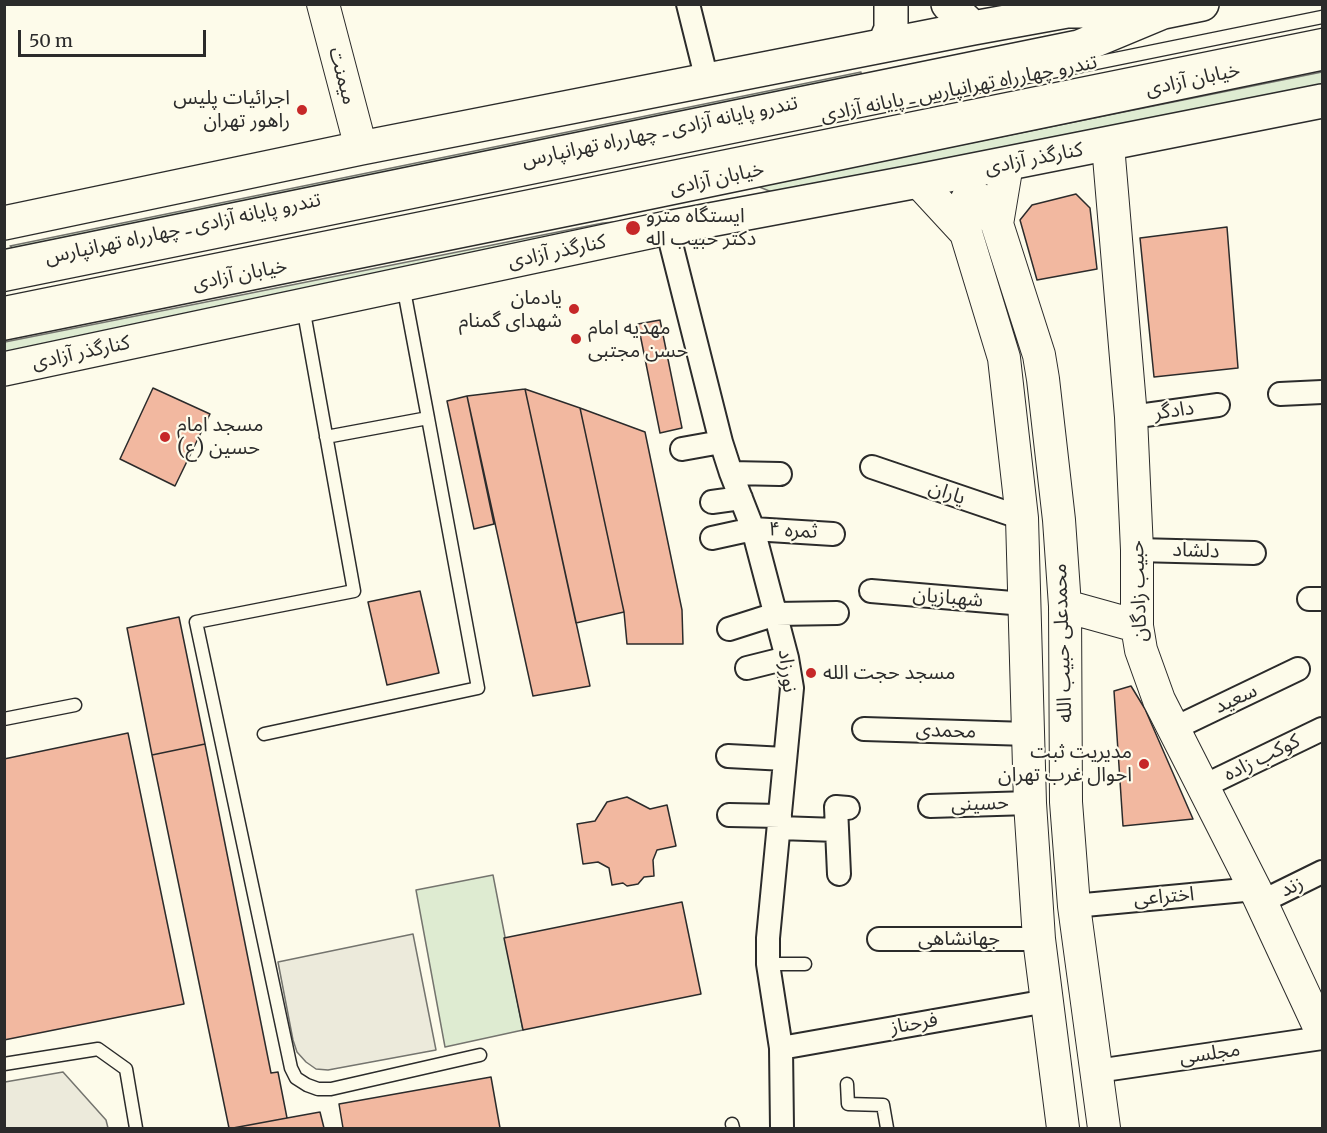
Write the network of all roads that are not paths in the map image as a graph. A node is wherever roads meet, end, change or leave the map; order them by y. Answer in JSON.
{"nodes":[{"id":1,"x":323,"y":4,"type":"edge"},
{"id":2,"x":688,"y":4,"type":"edge"},
{"id":3,"x":891,"y":4,"type":"edge"},
{"id":4,"x":948,"y":4,"type":"edge"},
{"id":5,"x":1202,"y":4,"type":"edge"},
{"id":6,"x":1163,"y":8,"type":"edge"},
{"id":7,"x":1323,"y":17,"type":"edge"},
{"id":8,"x":973,"y":28,"type":"junction"},
{"id":9,"x":1323,"y":35,"type":"edge"},
{"id":10,"x":884,"y":45,"type":"junction"},
{"id":11,"x":1323,"y":53,"type":"edge"},
{"id":12,"x":707,"y":80,"type":"junction"},
{"id":13,"x":1323,"y":101,"type":"edge"},
{"id":14,"x":1108,"y":145,"type":"junction"},
{"id":15,"x":361,"y":148,"type":"junction"},
{"id":16,"x":1007,"y":164,"type":"junction"},
{"id":17,"x":918,"y":181,"type":"junction"},
{"id":18,"x":602,"y":202,"type":"junction"},
{"id":19,"x":795,"y":203,"type":"junction"},
{"id":20,"x":4,"y":223,"type":"edge"},
{"id":21,"x":997,"y":224,"type":"junction"},
{"id":22,"x":667,"y":228,"type":"junction"},
{"id":23,"x":966,"y":233,"type":"junction"},
{"id":24,"x":4,"y":267,"type":"edge"},
{"id":25,"x":403,"y":284,"type":"junction"},
{"id":26,"x":4,"y":285,"type":"edge"},
{"id":27,"x":4,"y":303,"type":"edge"},
{"id":28,"x":303,"y":306,"type":"junction"},
{"id":29,"x":4,"y":323,"type":"edge"},
{"id":30,"x":4,"y":369,"type":"edge"},
{"id":31,"x":1323,"y":392,"type":"edge"},
{"id":32,"x":1280,"y":394,"type":"dead end"},
{"id":33,"x":1218,"y":405,"type":"dead end"},
{"id":34,"x":1131,"y":417,"type":"junction"},
{"id":35,"x":428,"y":418,"type":"junction"},
{"id":36,"x":326,"y":436,"type":"junction"},
{"id":37,"x":721,"y":442,"type":"junction"},
{"id":38,"x":682,"y":449,"type":"dead end"},
{"id":39,"x":873,"y":467,"type":"dead end"},
{"id":40,"x":730,"y":473,"type":"junction"},
{"id":41,"x":780,"y":474,"type":"dead end"},
{"id":42,"x":741,"y":498,"type":"junction"},
{"id":43,"x":712,"y":502,"type":"dead end"},
{"id":44,"x":1022,"y":519,"type":"junction"},
{"id":45,"x":1059,"y":520,"type":"junction"},
{"id":46,"x":753,"y":529,"type":"junction"},
{"id":47,"x":833,"y":534,"type":"dead end"},
{"id":48,"x":712,"y":538,"type":"dead end"},
{"id":49,"x":1137,"y":550,"type":"junction"},
{"id":50,"x":1254,"y":553,"type":"dead end"},
{"id":51,"x":871,"y":591,"type":"dead end"},
{"id":52,"x":1024,"y":604,"type":"junction"},
{"id":53,"x":1065,"y":606,"type":"junction"},
{"id":54,"x":837,"y":613,"type":"dead end"},
{"id":55,"x":776,"y":614,"type":"junction"},
{"id":56,"x":1137,"y":626,"type":"junction"},
{"id":57,"x":729,"y":629,"type":"dead end"},
{"id":58,"x":787,"y":658,"type":"junction"},
{"id":59,"x":747,"y":668,"type":"dead end"},
{"id":60,"x":1298,"y":669,"type":"dead end"},
{"id":61,"x":75,"y":705,"type":"dead end"},
{"id":62,"x":4,"y":719,"type":"edge"},
{"id":63,"x":864,"y":729,"type":"dead end"},
{"id":64,"x":1173,"y":729,"type":"junction"},
{"id":65,"x":1323,"y":729,"type":"edge"},
{"id":66,"x":264,"y":734,"type":"dead end"},
{"id":67,"x":1028,"y":734,"type":"junction"},
{"id":68,"x":728,"y":756,"type":"dead end"},
{"id":69,"x":785,"y":759,"type":"junction"},
{"id":70,"x":1202,"y":787,"type":"junction"},
{"id":71,"x":1030,"y":802,"type":"junction"},
{"id":72,"x":930,"y":806,"type":"dead end"},
{"id":73,"x":848,"y":808,"type":"dead end"},
{"id":74,"x":729,"y":814,"type":"dead end"},
{"id":75,"x":779,"y":822,"type":"junction"},
{"id":76,"x":837,"y":830,"type":"junction"},
{"id":77,"x":1323,"y":872,"type":"edge"},
{"id":78,"x":840,"y":874,"type":"dead end"},
{"id":79,"x":1258,"y":895,"type":"junction"},
{"id":80,"x":1074,"y":906,"type":"junction"},
{"id":81,"x":879,"y":939,"type":"dead end"},
{"id":82,"x":1039,"y":939,"type":"junction"},
{"id":83,"x":768,"y":964,"type":"junction"},
{"id":84,"x":805,"y":964,"type":"dead end"},
{"id":85,"x":1316,"y":1000,"type":"edge"},
{"id":86,"x":1047,"y":1001,"type":"junction"},
{"id":87,"x":1323,"y":1036,"type":"edge"},
{"id":88,"x":781,"y":1048,"type":"junction"},
{"id":89,"x":480,"y":1055,"type":"dead end"},
{"id":90,"x":4,"y":1064,"type":"edge"},
{"id":91,"x":1097,"y":1071,"type":"junction"},
{"id":92,"x":847,"y":1084,"type":"dead end"},
{"id":93,"x":136,"y":1128,"type":"edge"},
{"id":94,"x":782,"y":1128,"type":"edge"},
{"id":95,"x":887,"y":1128,"type":"edge"},
{"id":96,"x":1063,"y":1128,"type":"edge"},
{"id":97,"x":1104,"y":1128,"type":"edge"}],
"edges":[{"from":1,"to":15,"type":"main road","name":"میمنت"},
{"from":2,"to":12,"type":"street"},
{"from":3,"to":10,"type":"main road"},
{"from":4,"to":8,"type":"main road"},
{"from":5,"to":6,"type":"main road"},
{"from":6,"to":8,"type":"main road"},
{"from":6,"to":24,"type":"main road"},
{"from":7,"to":26,"type":"lane","name":"تندرو پایانه آزادی ـ چهارراه تهرانپارس"},
{"from":8,"to":10,"type":"main road"},
{"from":9,"to":27,"type":"lane","name":"تندرو چهارراه تهرانپارس ـ پایانه آزادی"},
{"from":10,"to":12,"type":"main road"},
{"from":11,"to":18,"type":"main road","name":"خیابان آزادی"},
{"from":12,"to":15,"type":"main road"},
{"from":13,"to":14,"type":"main road","name":"کنارگذر آزادی"},
{"from":14,"to":16,"type":"main road","name":"کنارگذر آزادی"},
{"from":14,"to":34,"type":"main road","name":"حبیب زادگان"},
{"from":15,"to":20,"type":"main road"},
{"from":16,"to":17,"type":"main road","name":"کنارگذر آزادی"},
{"from":16,"to":21,"type":"main road","name":"محمدعلی حبیب الله"},
{"from":17,"to":19,"type":"main road","name":"کنارگذر آزادی"},
{"from":17,"to":23,"type":"main road","name":"محمدعلی حبیب الله"},
{"from":18,"to":19,"type":"main road"},
{"from":18,"to":29,"type":"main road","name":"خیابان آزادی"},
{"from":19,"to":22,"type":"main road","name":"کنارگذر آزادی"},
{"from":21,"to":23,"type":"main road"},
{"from":21,"to":45,"type":"main road","name":"محمدعلی حبیب الله"},
{"from":22,"to":25,"type":"main road","name":"کنارگذر آزادی"},
{"from":22,"to":37,"type":"street","name":"نورزاد"},
{"from":23,"to":44,"type":"main road","name":"محمدعلی حبیب الله"},
{"from":25,"to":28,"type":"main road","name":"کنارگذر آزادی"},
{"from":25,"to":35,"type":"lane"},
{"from":28,"to":30,"type":"main road","name":"کنارگذر آزادی"},
{"from":28,"to":36,"type":"lane"},
{"from":31,"to":32,"type":"street"},
{"from":33,"to":34,"type":"street","name":"دادگر"},
{"from":34,"to":49,"type":"main road","name":"حبیب زادگان"},
{"from":35,"to":36,"type":"lane"},
{"from":35,"to":66,"type":"lane"},
{"from":36,"to":89,"type":"lane"},
{"from":37,"to":38,"type":"street"},
{"from":37,"to":40,"type":"street","name":"نورزاد"},
{"from":39,"to":44,"type":"street","name":"یاران"},
{"from":40,"to":41,"type":"street"},
{"from":40,"to":42,"type":"street","name":"نورزاد"},
{"from":42,"to":43,"type":"street"},
{"from":42,"to":46,"type":"street","name":"نورزاد"},
{"from":44,"to":45,"type":"main road"},
{"from":44,"to":52,"type":"main road","name":"محمدعلی حبیب الله"},
{"from":45,"to":53,"type":"main road","name":"محمدعلی حبیب الله"},
{"from":46,"to":47,"type":"street","name":"ثمره ۴"},
{"from":46,"to":48,"type":"street","name":"ثمره ۴"},
{"from":46,"to":55,"type":"street","name":"نورزاد"},
{"from":49,"to":50,"type":"street","name":"دلشاد"},
{"from":49,"to":56,"type":"main road","name":"حبیب زادگان"},
{"from":51,"to":52,"type":"street","name":"شهبازیان"},
{"from":52,"to":67,"type":"main road","name":"محمدعلی حبیب الله"},
{"from":53,"to":56,"type":"main road"},
{"from":53,"to":80,"type":"main road","name":"محمدعلی حبیب الله"},
{"from":54,"to":55,"type":"street"},
{"from":55,"to":57,"type":"street"},
{"from":55,"to":58,"type":"street","name":"نورزاد"},
{"from":56,"to":64,"type":"main road","name":"حبیب زادگان"},
{"from":58,"to":59,"type":"street"},
{"from":58,"to":69,"type":"street","name":"نورزاد"},
{"from":60,"to":64,"type":"street","name":"سعید"},
{"from":61,"to":62,"type":"lane"},
{"from":63,"to":67,"type":"street","name":"محمدی"},
{"from":64,"to":70,"type":"main road","name":"حبیب زادگان"},
{"from":65,"to":70,"type":"street","name":"کوکب زاده"},
{"from":67,"to":71,"type":"main road","name":"محمدعلی حبیب الله"},
{"from":68,"to":69,"type":"street"},
{"from":69,"to":75,"type":"street","name":"نورزاد"},
{"from":70,"to":79,"type":"main road","name":"حبیب زادگان"},
{"from":71,"to":72,"type":"street","name":"حسینی"},
{"from":71,"to":82,"type":"main road","name":"محمدعلی حبیب الله"},
{"from":73,"to":76,"type":"street"},
{"from":74,"to":75,"type":"street"},
{"from":75,"to":76,"type":"street"},
{"from":75,"to":83,"type":"street","name":"نورزاد"},
{"from":76,"to":78,"type":"street"},
{"from":77,"to":79,"type":"street","name":"زند"},
{"from":79,"to":80,"type":"street","name":"اختراعی"},
{"from":79,"to":85,"type":"main road","name":"حبیب زادگان"},
{"from":80,"to":91,"type":"main road","name":"محمدعلی حبیب الله"},
{"from":81,"to":82,"type":"street","name":"جهانشاهی"},
{"from":82,"to":86,"type":"main road","name":"محمدعلی حبیب الله"},
{"from":83,"to":84,"type":"lane"},
{"from":83,"to":88,"type":"street","name":"نورزاد"},
{"from":85,"to":87,"type":"main road","name":"حبیب زادگان"},
{"from":86,"to":88,"type":"street","name":"فرحناز"},
{"from":86,"to":96,"type":"main road","name":"محمدعلی حبیب الله"},
{"from":87,"to":91,"type":"street","name":"مجلسی"},
{"from":88,"to":94,"type":"street","name":"نورزاد"},
{"from":90,"to":93,"type":"lane"},
{"from":91,"to":97,"type":"main road","name":"محمدعلی حبیب الله"},
{"from":92,"to":95,"type":"lane"}]}
